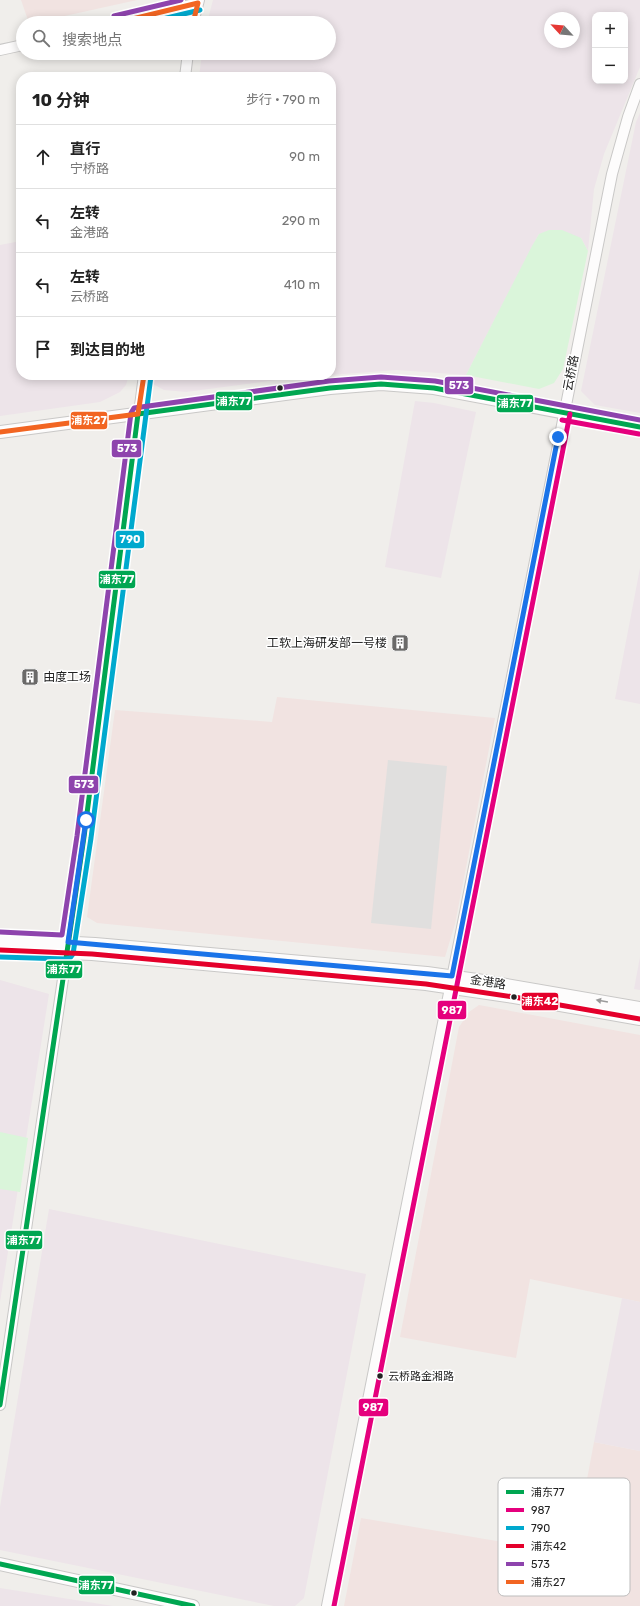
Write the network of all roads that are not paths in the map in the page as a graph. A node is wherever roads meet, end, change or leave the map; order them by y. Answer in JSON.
{"nodes":[{"id":1,"x":198,"y":2,"type":"edge"},
{"id":2,"x":143,"y":16,"type":"edge"},
{"id":3,"x":195,"y":16,"type":"edge"},
{"id":4,"x":16,"y":47,"type":"edge"},
{"id":5,"x":0,"y":50,"type":"edge"},
{"id":6,"x":187,"y":60,"type":"edge"},
{"id":7,"x":186,"y":72,"type":"edge"},
{"id":8,"x":640,"y":84,"type":"edge"},
{"id":9,"x":143,"y":380,"type":"edge"},
{"id":10,"x":563,"y":413,"type":"junction"},
{"id":11,"x":138,"y":414,"type":"junction"},
{"id":12,"x":640,"y":427,"type":"edge"},
{"id":13,"x":0,"y":432,"type":"edge"},
{"id":14,"x":0,"y":939,"type":"edge"},
{"id":15,"x":67,"y":947,"type":"junction"},
{"id":16,"x":0,"y":950,"type":"edge"},
{"id":17,"x":451,"y":981,"type":"junction"},
{"id":18,"x":640,"y":1008,"type":"edge"},
{"id":19,"x":640,"y":1019,"type":"edge"},
{"id":20,"x":0,"y":1405,"type":"edge"},
{"id":21,"x":0,"y":1564,"type":"edge"},
{"id":22,"x":193,"y":1606,"type":"edge"},
{"id":23,"x":327,"y":1606,"type":"edge"}],
"edges":[{"from":1,"to":2,"type":"street"},
{"from":1,"to":3,"type":"street"},
{"from":4,"to":5,"type":"street"},
{"from":6,"to":7,"type":"street"},
{"from":8,"to":10,"type":"street","name":"云桥路"},
{"from":9,"to":11,"type":"street"},
{"from":10,"to":11,"type":"street"},
{"from":10,"to":12,"type":"street"},
{"from":10,"to":17,"type":"street","name":"云桥路"},
{"from":11,"to":13,"type":"street"},
{"from":11,"to":15,"type":"street"},
{"from":14,"to":15,"type":"street","name":"金港路"},
{"from":15,"to":16,"type":"street","name":"金港路"},
{"from":15,"to":17,"type":"street","name":"金港路"},
{"from":15,"to":20,"type":"street"},
{"from":18,"to":17,"type":"street","name":"金港路","one_way":true},
{"from":17,"to":19,"type":"street","name":"金港路"},
{"from":17,"to":23,"type":"street","name":"云桥路"},
{"from":21,"to":22,"type":"street"}]}
